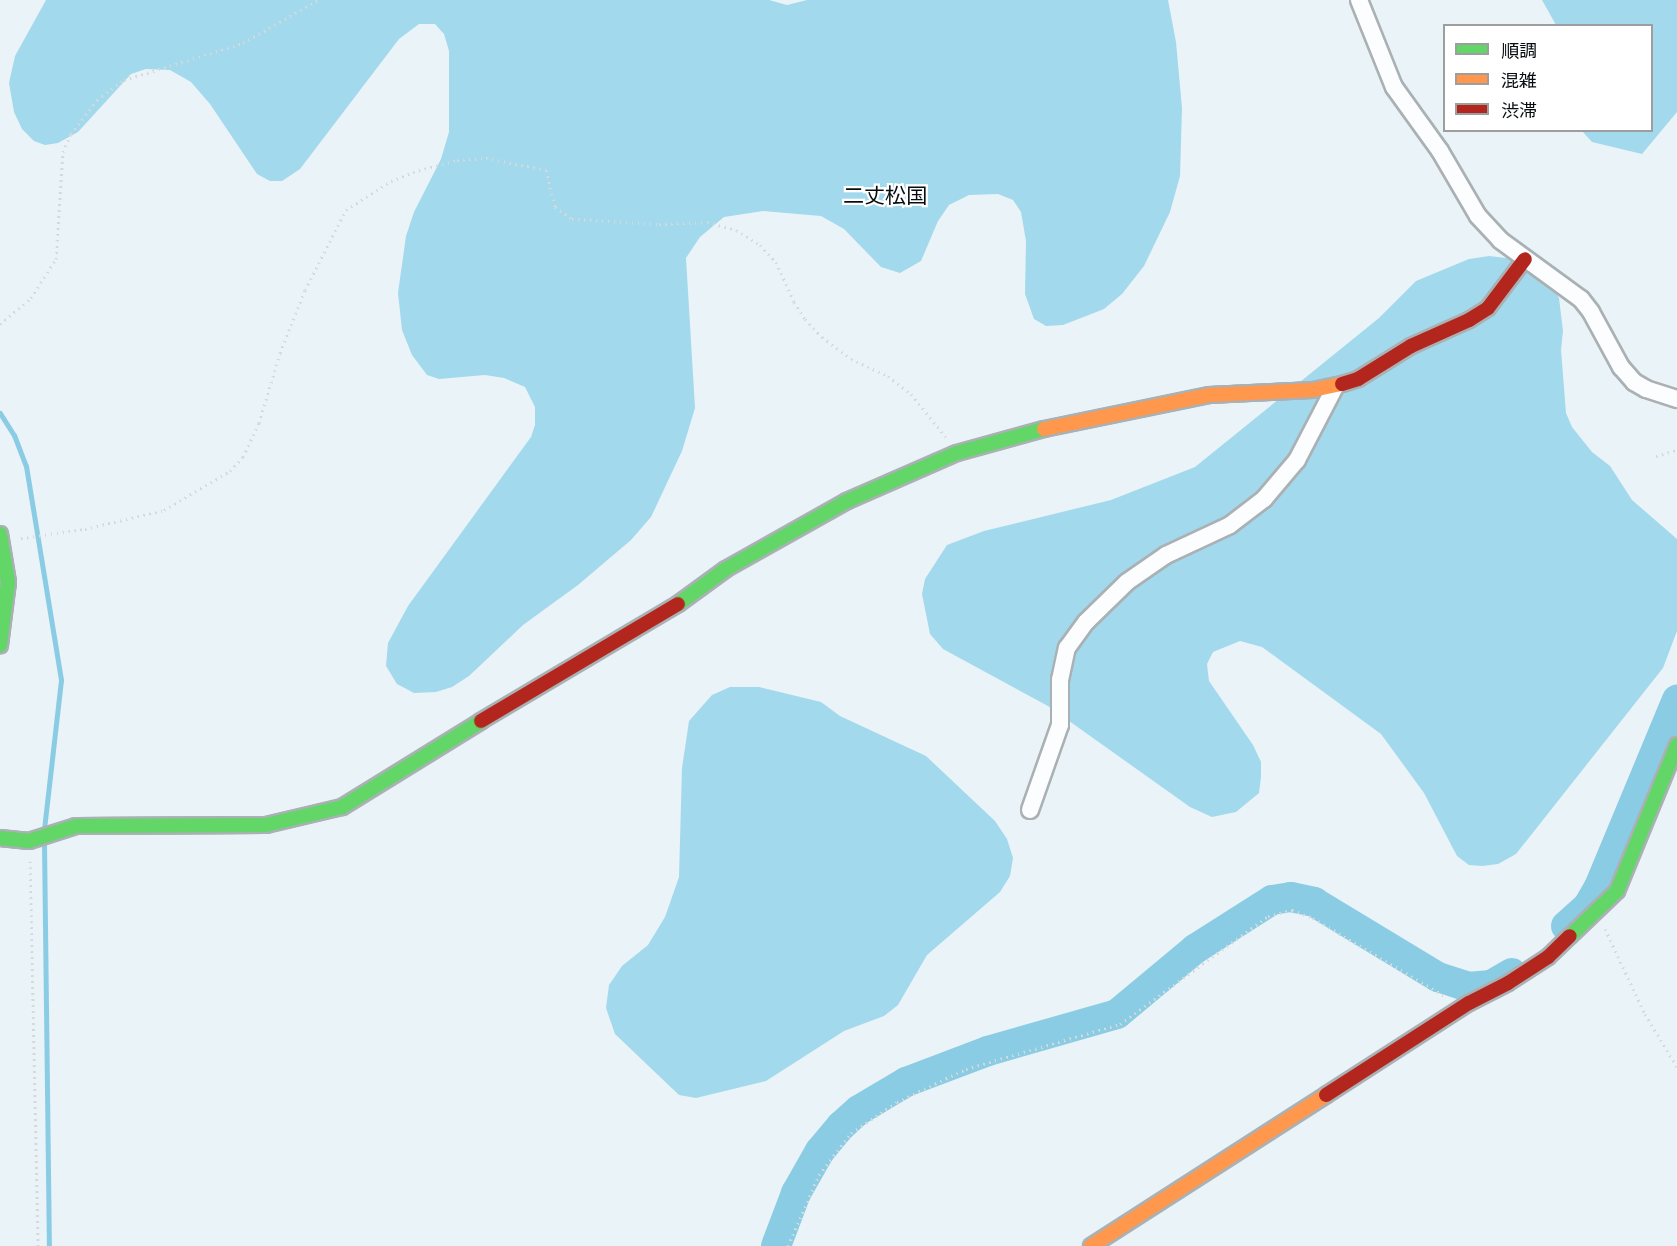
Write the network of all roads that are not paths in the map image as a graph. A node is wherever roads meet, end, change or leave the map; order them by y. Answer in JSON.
{"nodes":[{"id":1,"x":1359,"y":0,"type":"edge"},
{"id":2,"x":1526,"y":259,"type":"junction"},
{"id":3,"x":1335,"y":387,"type":"junction"},
{"id":4,"x":1677,"y":399,"type":"edge"},
{"id":5,"x":1,"y":537,"type":"edge"},
{"id":6,"x":0,"y":645,"type":"edge"},
{"id":7,"x":1677,"y":745,"type":"edge"},
{"id":8,"x":1030,"y":810,"type":"dead end"},
{"id":9,"x":0,"y":838,"type":"edge"},
{"id":10,"x":1091,"y":1246,"type":"edge"}],
"edges":[{"from":1,"to":2,"type":"street"},
{"from":2,"to":3,"type":"street"},
{"from":2,"to":4,"type":"street"},
{"from":3,"to":8,"type":"street"},
{"from":3,"to":9,"type":"street"},
{"from":5,"to":6,"type":"street"},
{"from":7,"to":10,"type":"street"}]}
